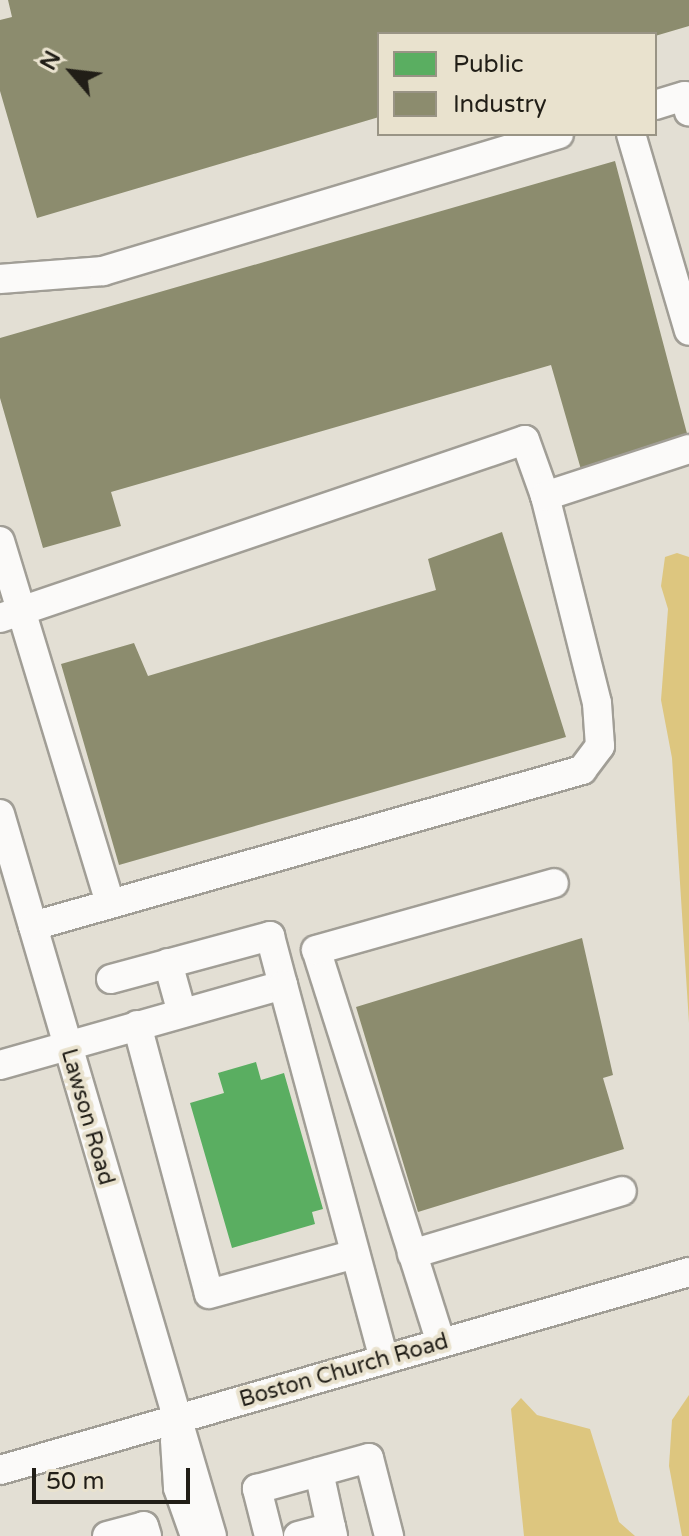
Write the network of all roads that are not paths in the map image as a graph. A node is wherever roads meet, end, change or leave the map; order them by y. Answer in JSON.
{"nodes":[{"id":1,"x":657,"y":104,"type":"edge"},
{"id":2,"x":689,"y":112,"type":"edge"},
{"id":3,"x":552,"y":136,"type":"edge"},
{"id":4,"x":632,"y":136,"type":"edge"},
{"id":5,"x":0,"y":279,"type":"edge"},
{"id":6,"x":689,"y":331,"type":"edge"},
{"id":7,"x":689,"y":449,"type":"edge"},
{"id":8,"x":545,"y":496,"type":"junction"},
{"id":9,"x":0,"y":541,"type":"edge"},
{"id":10,"x":10,"y":614,"type":"edge"},
{"id":11,"x":0,"y":814,"type":"edge"},
{"id":12,"x":554,"y":883,"type":"dead end"},
{"id":13,"x":10,"y":884,"type":"edge"},
{"id":14,"x":110,"y":903,"type":"junction"},
{"id":15,"x":33,"y":926,"type":"junction"},
{"id":16,"x":168,"y":963,"type":"junction"},
{"id":17,"x":111,"y":979,"type":"dead end"},
{"id":18,"x":283,"y":985,"type":"junction"},
{"id":19,"x":182,"y":1013,"type":"junction"},
{"id":20,"x":137,"y":1025,"type":"junction"},
{"id":21,"x":66,"y":1044,"type":"junction"},
{"id":22,"x":0,"y":1065,"type":"edge"},
{"id":23,"x":622,"y":1191,"type":"dead end"},
{"id":24,"x":355,"y":1254,"type":"junction"},
{"id":25,"x":412,"y":1254,"type":"junction"},
{"id":26,"x":689,"y":1272,"type":"edge"},
{"id":27,"x":441,"y":1343,"type":"junction"},
{"id":28,"x":384,"y":1360,"type":"junction"},
{"id":29,"x":174,"y":1420,"type":"junction"},
{"id":30,"x":0,"y":1470,"type":"edge"},
{"id":31,"x":319,"y":1472,"type":"junction"},
{"id":32,"x":332,"y":1531,"type":"edge"},
{"id":33,"x":107,"y":1536,"type":"edge"},
{"id":34,"x":147,"y":1536,"type":"edge"},
{"id":35,"x":195,"y":1536,"type":"edge"},
{"id":36,"x":212,"y":1536,"type":"edge"},
{"id":37,"x":269,"y":1536,"type":"edge"},
{"id":38,"x":298,"y":1536,"type":"edge"},
{"id":39,"x":389,"y":1536,"type":"edge"}],
"edges":[{"from":1,"to":2,"type":"street"},
{"from":3,"to":5,"type":"street"},
{"from":4,"to":6,"type":"street"},
{"from":7,"to":8,"type":"street"},
{"from":8,"to":10,"type":"street"},
{"from":8,"to":14,"type":"street"},
{"from":9,"to":10,"type":"street"},
{"from":10,"to":14,"type":"street"},
{"from":11,"to":13,"type":"street","name":"Lawson Road"},
{"from":12,"to":25,"type":"street"},
{"from":13,"to":15,"type":"street","name":"Lawson Road"},
{"from":14,"to":15,"type":"street"},
{"from":15,"to":21,"type":"street","name":"Lawson Road"},
{"from":16,"to":17,"type":"street"},
{"from":16,"to":18,"type":"street"},
{"from":16,"to":19,"type":"street"},
{"from":18,"to":19,"type":"street"},
{"from":18,"to":24,"type":"street"},
{"from":19,"to":20,"type":"street"},
{"from":20,"to":21,"type":"street"},
{"from":20,"to":24,"type":"street"},
{"from":21,"to":22,"type":"street"},
{"from":21,"to":29,"type":"street","name":"Lawson Road"},
{"from":23,"to":25,"type":"street"},
{"from":24,"to":28,"type":"street"},
{"from":25,"to":27,"type":"street"},
{"from":26,"to":27,"type":"street","name":"Boston Church Road"},
{"from":27,"to":28,"type":"street","name":"Boston Church Road"},
{"from":28,"to":29,"type":"street","name":"Boston Church Road"},
{"from":29,"to":30,"type":"street","name":"Boston Church Road"},
{"from":29,"to":35,"type":"street"},
{"from":29,"to":36,"type":"street"},
{"from":31,"to":32,"type":"street"},
{"from":31,"to":37,"type":"street"},
{"from":31,"to":39,"type":"street"},
{"from":32,"to":38,"type":"street"},
{"from":33,"to":34,"type":"street"}]}
